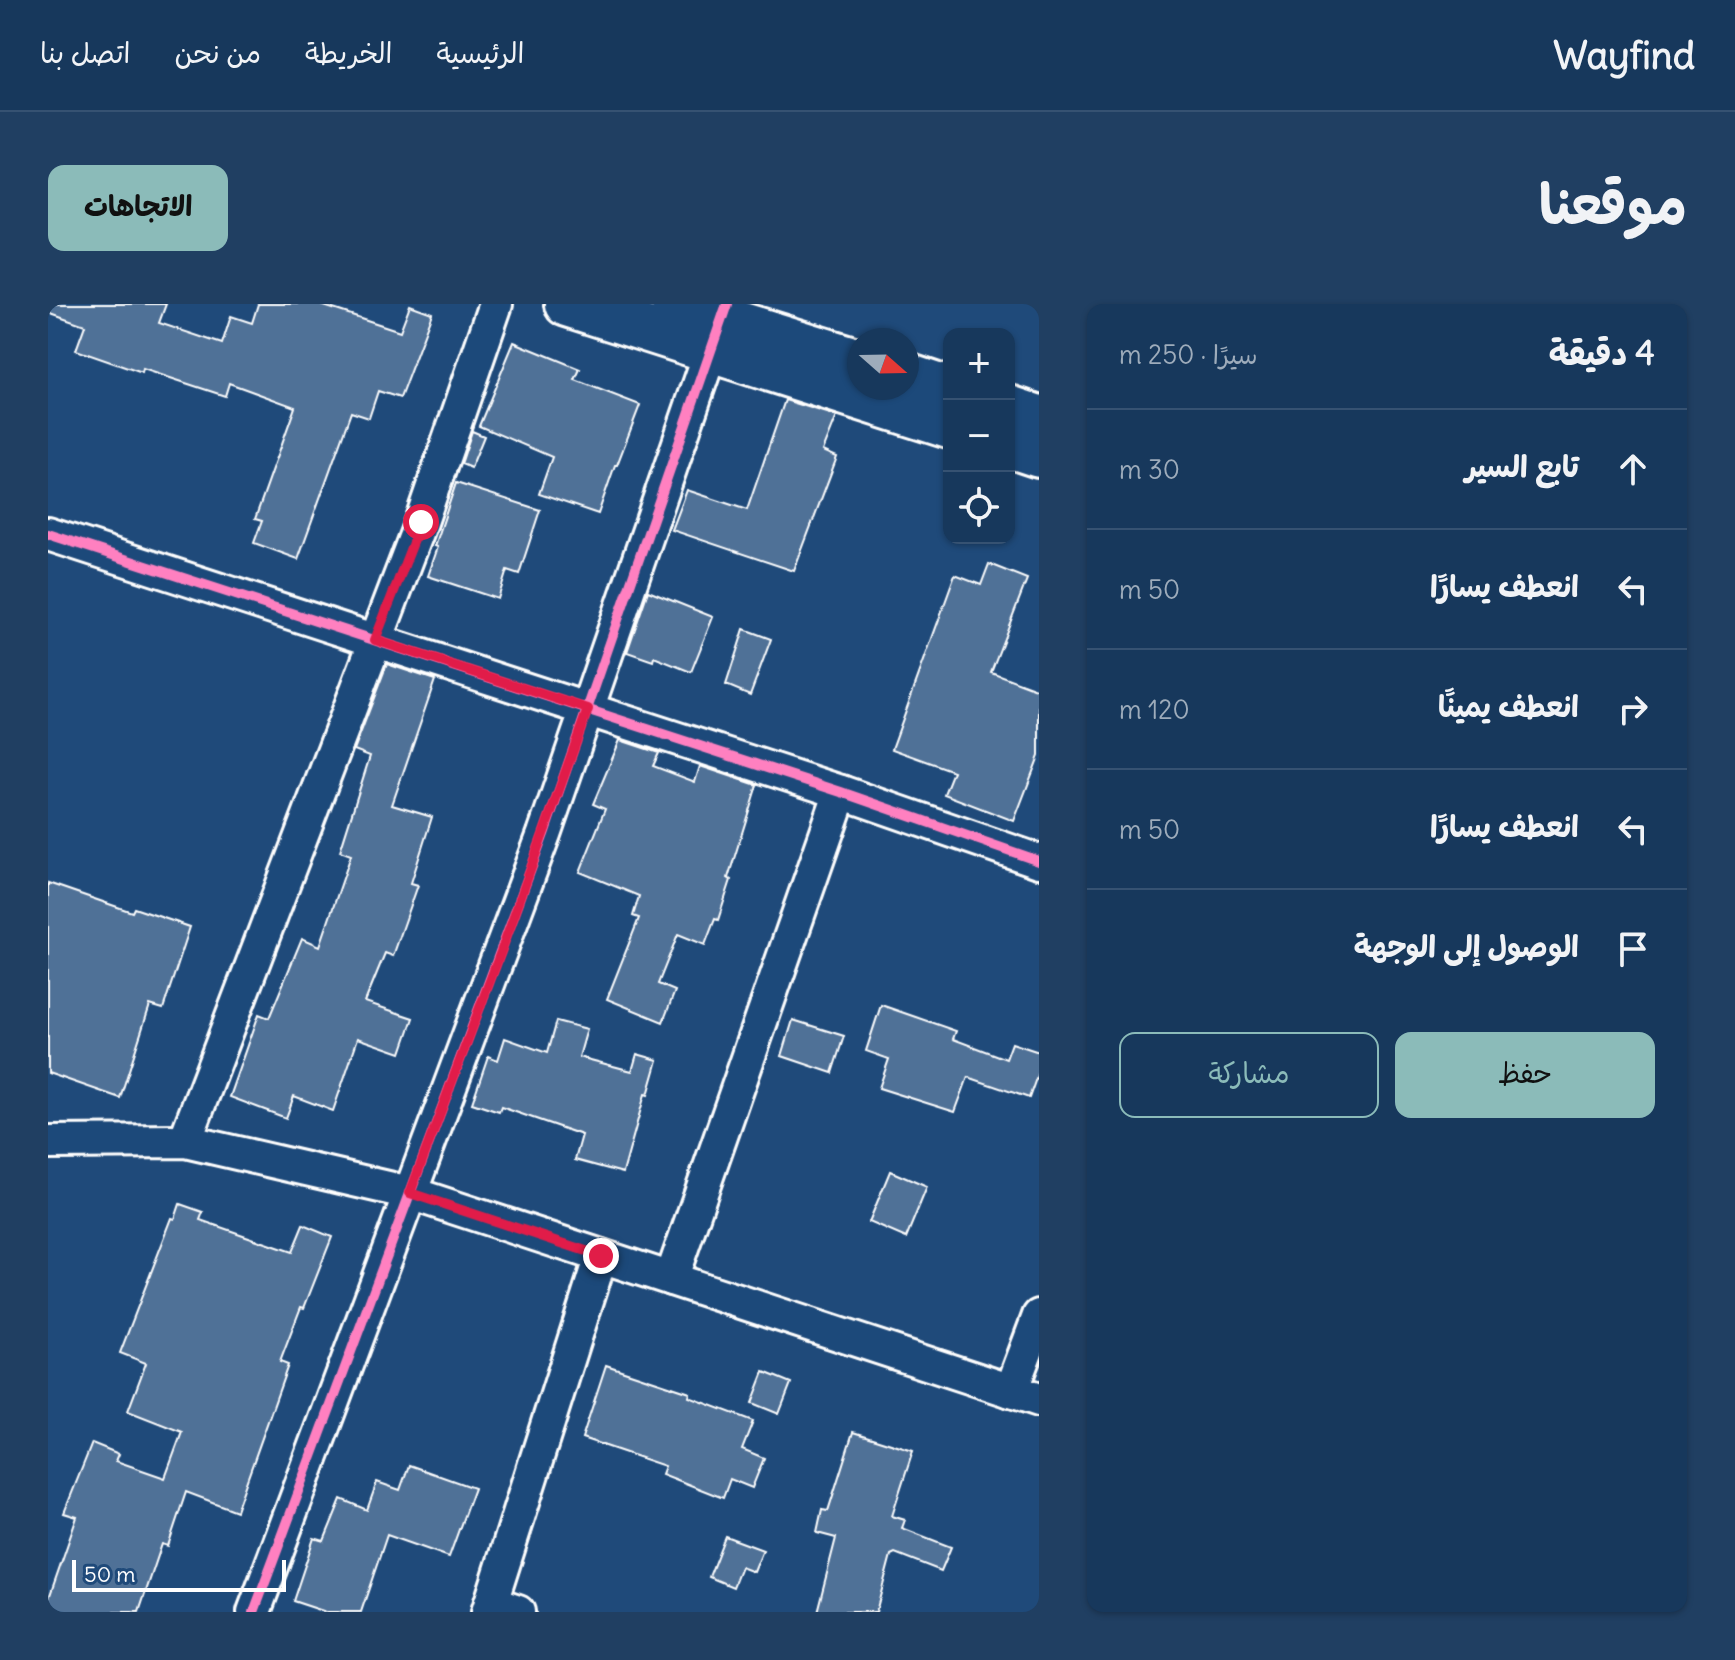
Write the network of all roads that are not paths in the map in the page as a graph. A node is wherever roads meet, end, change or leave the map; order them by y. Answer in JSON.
{"nodes":[{"id":1,"x":496,"y":304,"type":"edge"},
{"id":2,"x":567,"y":304,"type":"edge"},
{"id":3,"x":674,"y":304,"type":"edge"},
{"id":4,"x":719,"y":325,"type":"edge"},
{"id":5,"x":847,"y":358,"type":"edge"},
{"id":6,"x":919,"y":380,"type":"edge"},
{"id":7,"x":943,"y":388,"type":"edge"},
{"id":8,"x":1015,"y":410,"type":"edge"},
{"id":9,"x":1039,"y":418,"type":"edge"},
{"id":10,"x":943,"y":423,"type":"edge"},
{"id":11,"x":1015,"y":447,"type":"edge"},
{"id":12,"x":1039,"y":455,"type":"edge"},
{"id":13,"x":48,"y":534,"type":"edge"},
{"id":14,"x":375,"y":640,"type":"junction"},
{"id":15,"x":588,"y":709,"type":"junction"},
{"id":16,"x":841,"y":792,"type":"junction"},
{"id":17,"x":1039,"y":861,"type":"edge"},
{"id":18,"x":185,"y":1141,"type":"junction"},
{"id":19,"x":48,"y":1142,"type":"edge"},
{"id":20,"x":410,"y":1193,"type":"junction"},
{"id":21,"x":601,"y":1256,"type":"junction"},
{"id":22,"x":671,"y":1279,"type":"junction"},
{"id":23,"x":1039,"y":1316,"type":"edge"},
{"id":24,"x":1025,"y":1395,"type":"edge"},
{"id":25,"x":499,"y":1609,"type":"edge"},
{"id":26,"x":254,"y":1612,"type":"edge"}],
"edges":[{"from":1,"to":14,"type":"street"},
{"from":2,"to":4,"type":"main road"},
{"from":3,"to":4,"type":"main road"},
{"from":4,"to":5,"type":"main road"},
{"from":4,"to":10,"type":"main road"},
{"from":4,"to":15,"type":"street"},
{"from":6,"to":7,"type":"main road"},
{"from":8,"to":9,"type":"main road"},
{"from":11,"to":12,"type":"main road"},
{"from":13,"to":14,"type":"street"},
{"from":14,"to":15,"type":"street"},
{"from":14,"to":18,"type":"street"},
{"from":15,"to":16,"type":"street"},
{"from":15,"to":20,"type":"street"},
{"from":16,"to":17,"type":"street"},
{"from":16,"to":22,"type":"street"},
{"from":18,"to":19,"type":"street"},
{"from":18,"to":20,"type":"street"},
{"from":20,"to":21,"type":"street"},
{"from":20,"to":26,"type":"street"},
{"from":21,"to":22,"type":"street"},
{"from":21,"to":25,"type":"street"},
{"from":22,"to":24,"type":"street"},
{"from":23,"to":24,"type":"street"}]}
